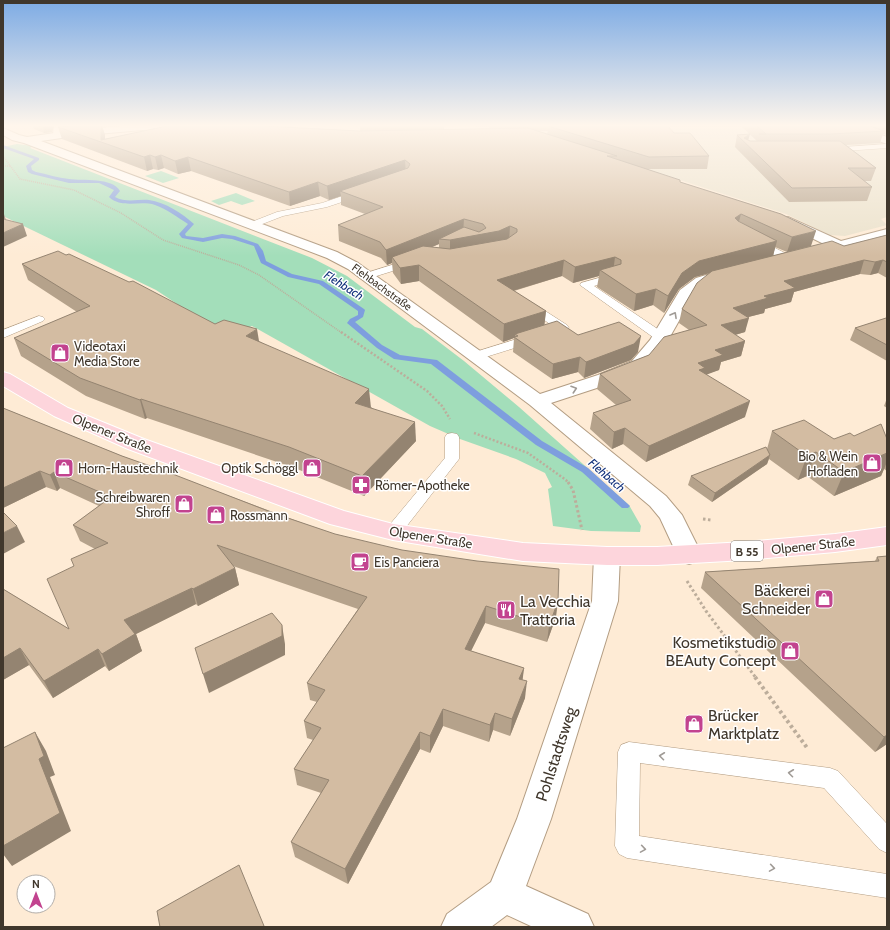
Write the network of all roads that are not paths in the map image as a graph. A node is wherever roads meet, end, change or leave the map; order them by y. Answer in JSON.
{"nodes":[{"id":1,"x":105,"y":169,"type":"edge"},
{"id":2,"x":370,"y":190,"type":"edge"},
{"id":3,"x":774,"y":216,"type":"edge"},
{"id":4,"x":252,"y":225,"type":"junction"},
{"id":5,"x":887,"y":233,"type":"edge"},
{"id":6,"x":745,"y":236,"type":"edge"},
{"id":7,"x":840,"y":246,"type":"junction"},
{"id":8,"x":800,"y":255,"type":"junction"},
{"id":9,"x":423,"y":257,"type":"edge"},
{"id":10,"x":766,"y":264,"type":"edge"},
{"id":11,"x":737,"y":272,"type":"edge"},
{"id":12,"x":366,"y":276,"type":"junction"},
{"id":13,"x":613,"y":277,"type":"edge"},
{"id":14,"x":536,"y":309,"type":"edge"},
{"id":15,"x":40,"y":319,"type":"dead end"},
{"id":16,"x":3,"y":334,"type":"edge"},
{"id":17,"x":662,"y":337,"type":"junction"},
{"id":18,"x":476,"y":356,"type":"junction"},
{"id":19,"x":3,"y":378,"type":"edge"},
{"id":20,"x":537,"y":401,"type":"junction"},
{"id":21,"x":452,"y":437,"type":"dead end"},
{"id":22,"x":393,"y":532,"type":"junction"},
{"id":23,"x":887,"y":536,"type":"edge"},
{"id":24,"x":689,"y":555,"type":"junction"},
{"id":25,"x":607,"y":556,"type":"junction"},
{"id":26,"x":887,"y":842,"type":"edge"},
{"id":27,"x":887,"y":886,"type":"edge"},
{"id":28,"x":504,"y":895,"type":"junction"},
{"id":29,"x":460,"y":927,"type":"edge"},
{"id":30,"x":575,"y":927,"type":"edge"}],
"edges":[{"from":1,"to":4,"type":"street","name":"Flehbachstraße"},
{"from":2,"to":4,"type":"lane"},
{"from":3,"to":7,"type":"street"},
{"from":4,"to":12,"type":"street","name":"Flehbachstraße"},
{"from":5,"to":7,"type":"street"},
{"from":6,"to":8,"type":"lane"},
{"from":7,"to":8,"type":"street"},
{"from":8,"to":10,"type":"street"},
{"from":9,"to":12,"type":"lane"},
{"from":17,"to":11,"type":"street","one_way":true},
{"from":12,"to":18,"type":"street","name":"Flehbachstraße"},
{"from":13,"to":17,"type":"lane"},
{"from":14,"to":18,"type":"lane"},
{"from":15,"to":16,"type":"lane"},
{"from":20,"to":17,"type":"street","one_way":true},
{"from":18,"to":20,"type":"street","name":"Flehbachstraße"},
{"from":19,"to":22,"type":"main road","name":"Olpener Straße","number":"B 55"},
{"from":20,"to":24,"type":"street","name":"Flehbachstraße"},
{"from":21,"to":22,"type":"lane"},
{"from":22,"to":25,"type":"main road","name":"Olpener Straße","number":"B 55"},
{"from":23,"to":24,"type":"main road","name":"Olpener Straße","number":"B 55"},
{"from":24,"to":25,"type":"main road","name":"Olpener Straße","number":"B 55"},
{"from":25,"to":28,"type":"street","name":"Pohlstadtsweg"},
{"from":26,"to":27,"type":"lane","one_way":true},
{"from":28,"to":29,"type":"street"},
{"from":28,"to":30,"type":"street"}]}
